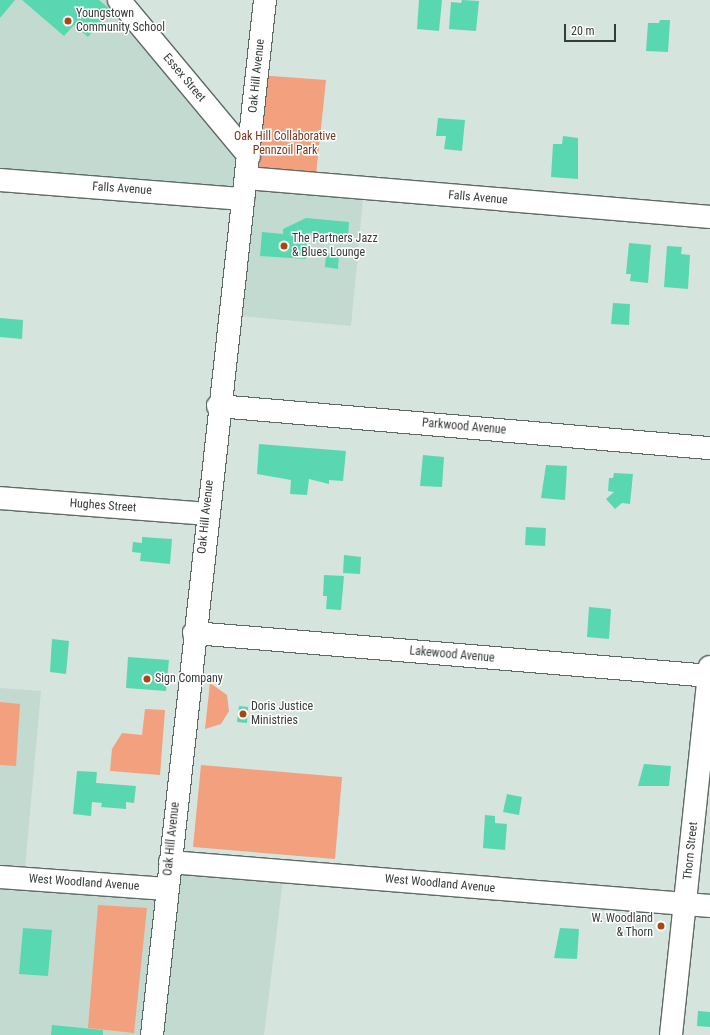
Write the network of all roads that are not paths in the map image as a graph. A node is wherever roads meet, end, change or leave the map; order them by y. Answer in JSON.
{"nodes":[{"id":1,"x":119,"y":0,"type":"edge"},
{"id":2,"x":265,"y":0,"type":"edge"},
{"id":3,"x":249,"y":156,"type":"junction"},
{"id":4,"x":0,"y":180,"type":"edge"},
{"id":5,"x":244,"y":189,"type":"junction"},
{"id":6,"x":710,"y":217,"type":"edge"},
{"id":7,"x":218,"y":406,"type":"junction"},
{"id":8,"x":710,"y":448,"type":"edge"},
{"id":9,"x":0,"y":498,"type":"edge"},
{"id":10,"x":207,"y":514,"type":"junction"},
{"id":11,"x":194,"y":633,"type":"junction"},
{"id":12,"x":710,"y":673,"type":"edge"},
{"id":13,"x":170,"y":862,"type":"junction"},
{"id":14,"x":0,"y":877,"type":"edge"},
{"id":15,"x":167,"y":889,"type":"junction"},
{"id":16,"x":685,"y":904,"type":"junction"},
{"id":17,"x":710,"y":906,"type":"edge"},
{"id":18,"x":152,"y":1035,"type":"edge"},
{"id":19,"x":672,"y":1035,"type":"edge"}],
"edges":[{"from":1,"to":3,"type":"street","name":"Essex Street"},
{"from":2,"to":3,"type":"street","name":"Oak Hill Avenue"},
{"from":3,"to":5,"type":"street","name":"Oak Hill Avenue"},
{"from":4,"to":5,"type":"street","name":"Falls Avenue"},
{"from":5,"to":6,"type":"street","name":"Falls Avenue"},
{"from":5,"to":7,"type":"street","name":"Oak Hill Avenue"},
{"from":7,"to":8,"type":"street","name":"Parkwood Avenue"},
{"from":7,"to":10,"type":"street","name":"Oak Hill Avenue"},
{"from":9,"to":10,"type":"street","name":"Hughes Street"},
{"from":10,"to":11,"type":"street","name":"Oak Hill Avenue"},
{"from":11,"to":12,"type":"street","name":"Lakewood Avenue"},
{"from":11,"to":13,"type":"street","name":"Oak Hill Avenue"},
{"from":12,"to":16,"type":"street","name":"Thorn Street"},
{"from":13,"to":15,"type":"street","name":"Oak Hill Avenue"},
{"from":13,"to":16,"type":"street","name":"West Woodland Avenue"},
{"from":14,"to":15,"type":"street","name":"West Woodland Avenue"},
{"from":15,"to":18,"type":"street","name":"Oak Hill Avenue"},
{"from":16,"to":17,"type":"street","name":"West Woodland Avenue"},
{"from":16,"to":19,"type":"street","name":"Thorn Street"}]}
